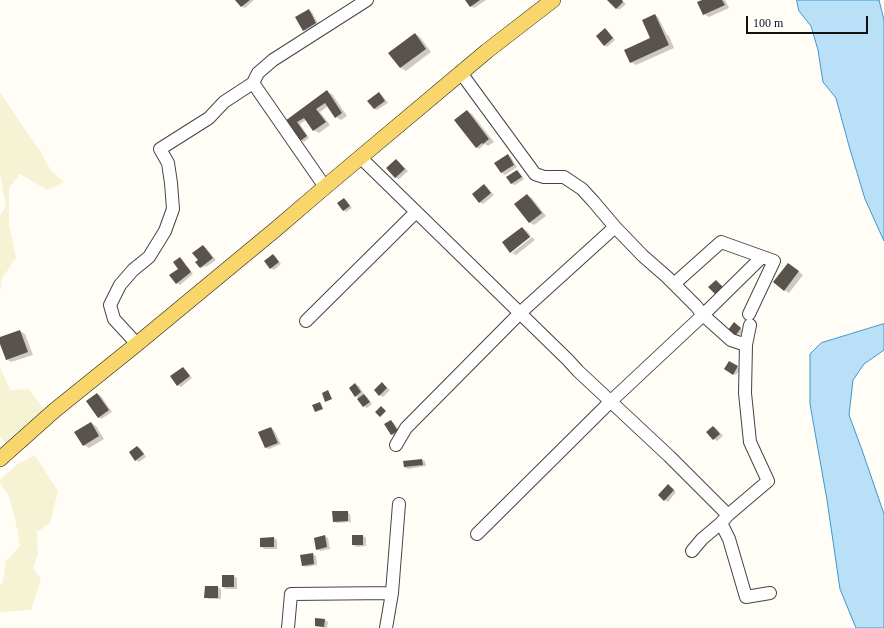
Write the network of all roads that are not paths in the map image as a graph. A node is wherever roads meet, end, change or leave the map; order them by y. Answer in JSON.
{"nodes":[{"id":1,"x":367,"y":0,"type":"edge"},
{"id":2,"x":548,"y":2,"type":"edge"},
{"id":3,"x":461,"y":73,"type":"junction"},
{"id":4,"x":253,"y":82,"type":"junction"},
{"id":5,"x":360,"y":157,"type":"junction"},
{"id":6,"x":325,"y":187,"type":"junction"},
{"id":7,"x":416,"y":212,"type":"junction"},
{"id":8,"x":615,"y":227,"type":"junction"},
{"id":9,"x":762,"y":257,"type":"junction"},
{"id":10,"x":674,"y":284,"type":"junction"},
{"id":11,"x":520,"y":313,"type":"junction"},
{"id":12,"x":703,"y":315,"type":"junction"},
{"id":13,"x":306,"y":321,"type":"dead end"},
{"id":14,"x":137,"y":344,"type":"junction"},
{"id":15,"x":746,"y":345,"type":"junction"},
{"id":16,"x":610,"y":402,"type":"junction"},
{"id":17,"x":396,"y":445,"type":"dead end"},
{"id":18,"x":0,"y":459,"type":"edge"},
{"id":19,"x":399,"y":504,"type":"dead end"},
{"id":20,"x":725,"y":519,"type":"junction"},
{"id":21,"x":477,"y":534,"type":"dead end"},
{"id":22,"x":692,"y":551,"type":"dead end"},
{"id":23,"x":392,"y":592,"type":"junction"},
{"id":24,"x":770,"y":593,"type":"dead end"},
{"id":25,"x":288,"y":628,"type":"edge"},
{"id":26,"x":386,"y":628,"type":"edge"}],
"edges":[{"from":1,"to":4,"type":"street"},
{"from":2,"to":3,"type":"main road"},
{"from":3,"to":5,"type":"main road"},
{"from":3,"to":8,"type":"street"},
{"from":4,"to":6,"type":"street"},
{"from":4,"to":14,"type":"street"},
{"from":5,"to":6,"type":"main road"},
{"from":5,"to":7,"type":"street"},
{"from":6,"to":14,"type":"main road"},
{"from":7,"to":11,"type":"street"},
{"from":7,"to":13,"type":"street"},
{"from":8,"to":10,"type":"street"},
{"from":8,"to":11,"type":"street"},
{"from":9,"to":10,"type":"street"},
{"from":9,"to":12,"type":"street"},
{"from":9,"to":15,"type":"street"},
{"from":10,"to":12,"type":"street"},
{"from":11,"to":16,"type":"street"},
{"from":11,"to":17,"type":"street"},
{"from":12,"to":15,"type":"street"},
{"from":12,"to":16,"type":"street"},
{"from":14,"to":18,"type":"main road"},
{"from":15,"to":20,"type":"street"},
{"from":16,"to":20,"type":"street"},
{"from":16,"to":21,"type":"street"},
{"from":19,"to":23,"type":"street"},
{"from":20,"to":22,"type":"street"},
{"from":20,"to":24,"type":"street"},
{"from":23,"to":25,"type":"street"},
{"from":23,"to":26,"type":"street"}]}
